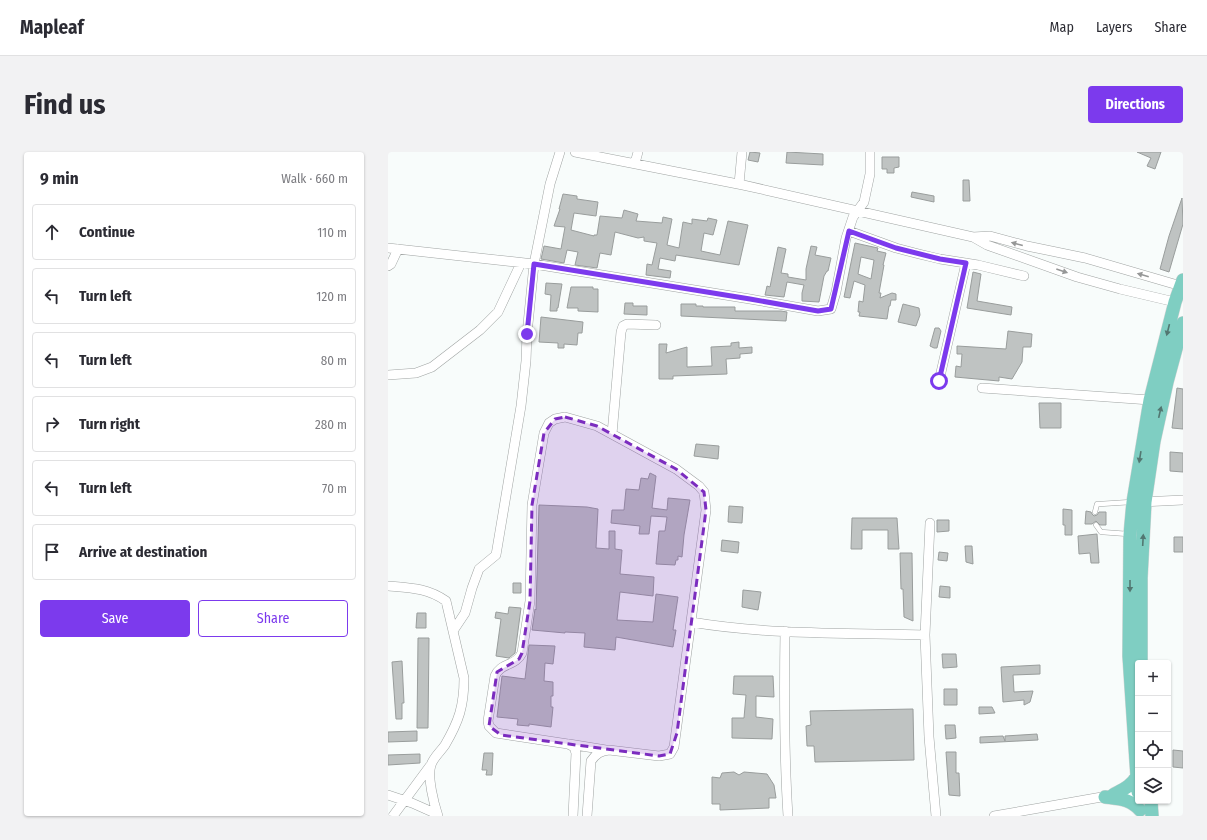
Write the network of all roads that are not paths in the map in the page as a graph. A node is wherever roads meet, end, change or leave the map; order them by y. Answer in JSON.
{"nodes":[{"id":1,"x":560,"y":152,"type":"edge"},
{"id":2,"x":576,"y":152,"type":"edge"},
{"id":3,"x":638,"y":152,"type":"edge"},
{"id":4,"x":742,"y":152,"type":"edge"},
{"id":5,"x":870,"y":152,"type":"edge"},
{"id":6,"x":635,"y":163,"type":"junction"},
{"id":7,"x":739,"y":184,"type":"junction"},
{"id":8,"x":858,"y":210,"type":"junction"},
{"id":9,"x":849,"y":231,"type":"junction"},
{"id":10,"x":973,"y":237,"type":"junction"},
{"id":11,"x":393,"y":248,"type":"edge"},
{"id":12,"x":521,"y":263,"type":"junction"},
{"id":13,"x":966,"y":263,"type":"junction"},
{"id":14,"x":534,"y":264,"type":"junction"},
{"id":15,"x":388,"y":266,"type":"edge"},
{"id":16,"x":1024,"y":276,"type":"dead end"},
{"id":17,"x":1182,"y":283,"type":"edge"},
{"id":18,"x":1175,"y":302,"type":"junction"},
{"id":19,"x":1183,"y":324,"type":"edge"},
{"id":20,"x":656,"y":325,"type":"dead end"},
{"id":21,"x":388,"y":375,"type":"edge"},
{"id":22,"x":939,"y":381,"type":"dead end"},
{"id":23,"x":982,"y":388,"type":"dead end"},
{"id":24,"x":1150,"y":400,"type":"junction"},
{"id":25,"x":612,"y":434,"type":"junction"},
{"id":26,"x":1183,"y":500,"type":"edge"},
{"id":27,"x":1139,"y":502,"type":"junction"},
{"id":28,"x":1095,"y":512,"type":"dead end"},
{"id":29,"x":930,"y":523,"type":"dead end"},
{"id":30,"x":1096,"y":525,"type":"dead end"},
{"id":31,"x":1130,"y":535,"type":"junction"},
{"id":32,"x":388,"y":586,"type":"edge"},
{"id":33,"x":692,"y":622,"type":"junction"},
{"id":34,"x":453,"y":631,"type":"junction"},
{"id":35,"x":785,"y":631,"type":"junction"},
{"id":36,"x":925,"y":634,"type":"junction"},
{"id":37,"x":1141,"y":660,"type":"edge"},
{"id":38,"x":568,"y":744,"type":"junction"},
{"id":39,"x":609,"y":750,"type":"junction"},
{"id":40,"x":431,"y":765,"type":"junction"},
{"id":41,"x":1136,"y":768,"type":"edge"},
{"id":42,"x":1135,"y":779,"type":"edge"},
{"id":43,"x":1135,"y":792,"type":"edge"},
{"id":44,"x":388,"y":795,"type":"edge"},
{"id":45,"x":1109,"y":796,"type":"junction"},
{"id":46,"x":405,"y":800,"type":"junction"},
{"id":47,"x":1151,"y":804,"type":"edge"},
{"id":48,"x":1140,"y":809,"type":"edge"},
{"id":49,"x":438,"y":815,"type":"edge"},
{"id":50,"x":393,"y":816,"type":"edge"},
{"id":51,"x":573,"y":816,"type":"edge"},
{"id":52,"x":587,"y":816,"type":"edge"},
{"id":53,"x":788,"y":816,"type":"edge"},
{"id":54,"x":936,"y":816,"type":"edge"},
{"id":55,"x":994,"y":816,"type":"edge"},
{"id":56,"x":1152,"y":816,"type":"edge"}],
"edges":[{"from":1,"to":14,"type":"street"},
{"from":2,"to":6,"type":"street"},
{"from":3,"to":6,"type":"street"},
{"from":4,"to":7,"type":"street"},
{"from":5,"to":8,"type":"street"},
{"from":6,"to":7,"type":"street"},
{"from":7,"to":8,"type":"street"},
{"from":8,"to":9,"type":"street"},
{"from":8,"to":10,"type":"street"},
{"from":9,"to":13,"type":"street"},
{"from":9,"to":14,"type":"street"},
{"from":17,"to":10,"type":"street","one_way":true},
{"from":10,"to":18,"type":"street","one_way":true},
{"from":11,"to":12,"type":"street"},
{"from":11,"to":15,"type":"street"},
{"from":12,"to":14,"type":"street"},
{"from":12,"to":21,"type":"street"},
{"from":13,"to":16,"type":"street"},
{"from":13,"to":22,"type":"street"},
{"from":14,"to":34,"type":"street"},
{"from":17,"to":18,"type":"main road"},
{"from":18,"to":24,"type":"main road","one_way":true},
{"from":27,"to":19,"type":"main road","one_way":true},
{"from":20,"to":25,"type":"street"},
{"from":23,"to":24,"type":"street"},
{"from":24,"to":27,"type":"main road","one_way":true},
{"from":25,"to":33,"type":"street"},
{"from":25,"to":38,"type":"street"},
{"from":26,"to":27,"type":"street"},
{"from":27,"to":28,"type":"lane"},
{"from":27,"to":31,"type":"main road"},
{"from":37,"to":27,"type":"main road","one_way":true},
{"from":29,"to":36,"type":"street"},
{"from":30,"to":31,"type":"lane"},
{"from":31,"to":41,"type":"main road","one_way":true},
{"from":32,"to":34,"type":"street"},
{"from":33,"to":35,"type":"street"},
{"from":33,"to":39,"type":"street"},
{"from":34,"to":40,"type":"street"},
{"from":35,"to":36,"type":"street"},
{"from":35,"to":53,"type":"street"},
{"from":36,"to":54,"type":"street"},
{"from":38,"to":39,"type":"street"},
{"from":38,"to":51,"type":"street"},
{"from":39,"to":52,"type":"street"},
{"from":40,"to":46,"type":"street"},
{"from":40,"to":49,"type":"street"},
{"from":42,"to":45,"type":"main road"},
{"from":43,"to":45,"type":"street"},
{"from":44,"to":46,"type":"street"},
{"from":45,"to":48,"type":"main road"},
{"from":45,"to":55,"type":"street"},
{"from":46,"to":49,"type":"street"},
{"from":46,"to":50,"type":"street"},
{"from":47,"to":56,"type":"main road"}]}
